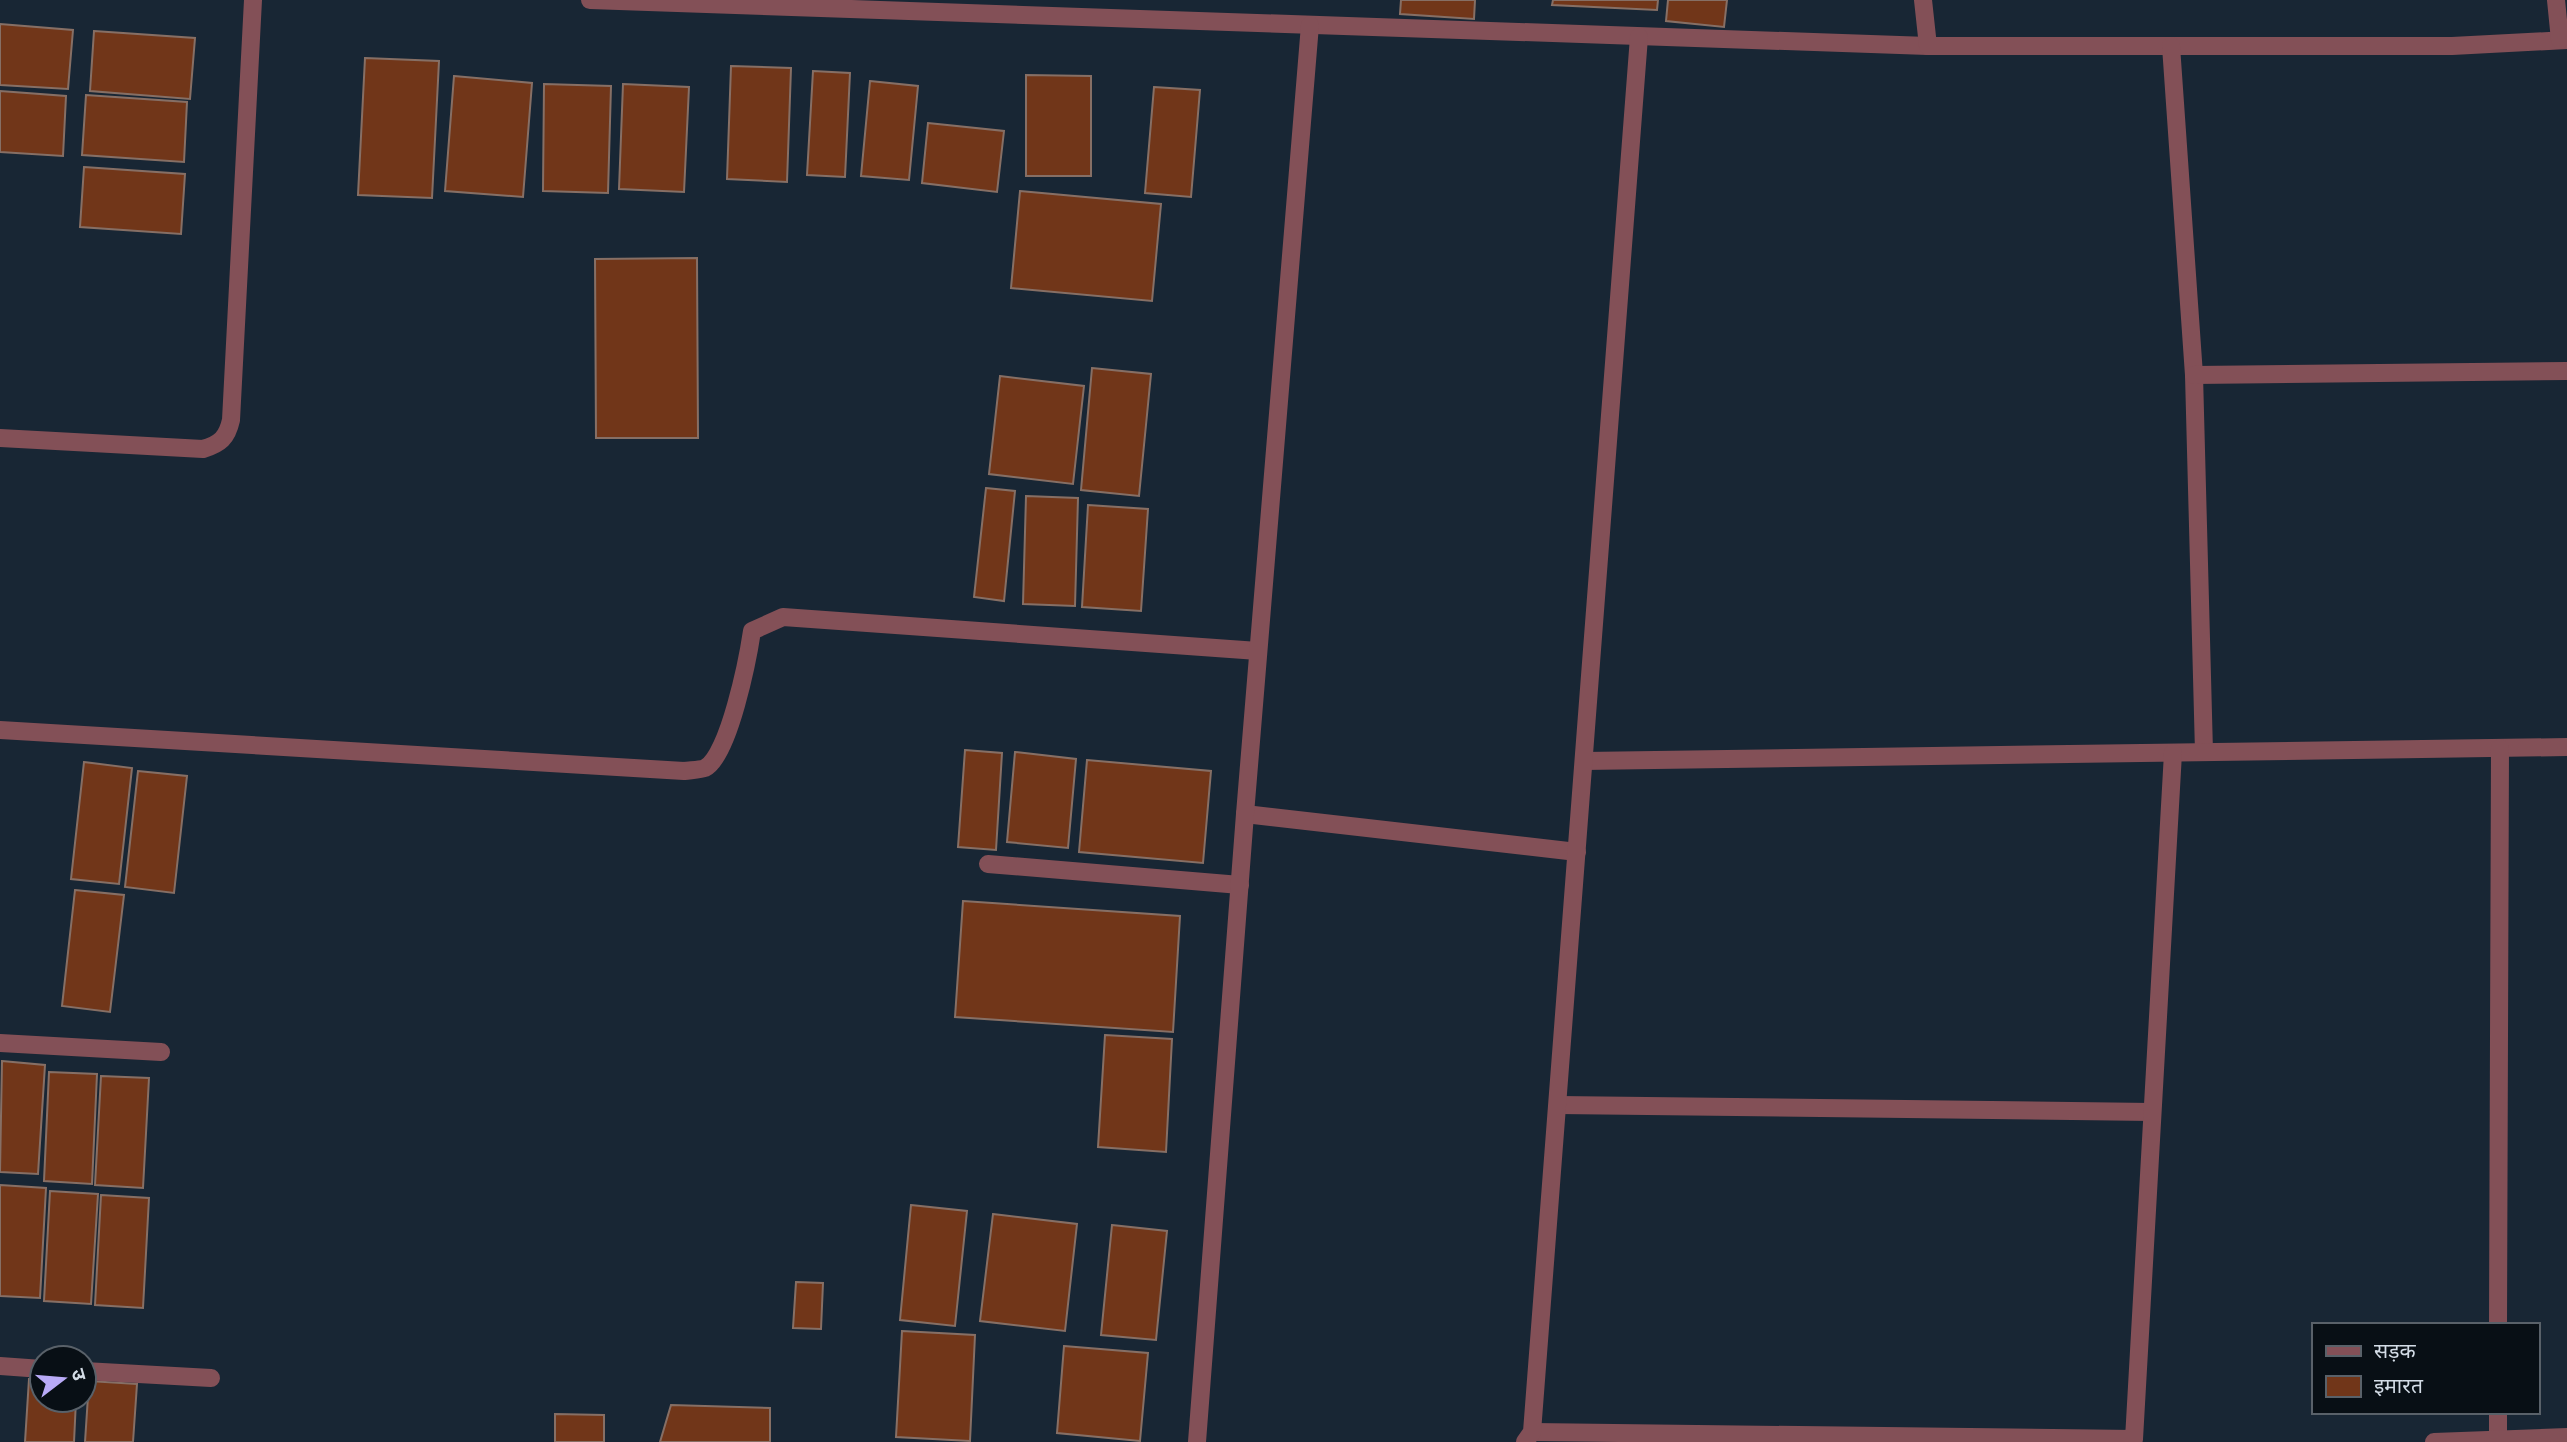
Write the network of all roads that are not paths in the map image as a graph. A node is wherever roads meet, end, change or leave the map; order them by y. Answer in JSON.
{"nodes":[{"id":1,"x":253,"y":0,"type":"edge"},
{"id":2,"x":590,"y":0,"type":"edge"},
{"id":3,"x":1923,"y":0,"type":"edge"},
{"id":4,"x":2556,"y":0,"type":"edge"},
{"id":5,"x":1310,"y":25,"type":"junction"},
{"id":6,"x":1639,"y":37,"type":"junction"},
{"id":7,"x":2564,"y":40,"type":"edge"},
{"id":8,"x":1928,"y":46,"type":"junction"},
{"id":9,"x":2171,"y":46,"type":"junction"},
{"id":10,"x":2567,"y":371,"type":"edge"},
{"id":11,"x":2194,"y":375,"type":"junction"},
{"id":12,"x":0,"y":438,"type":"edge"},
{"id":13,"x":1258,"y":652,"type":"junction"},
{"id":14,"x":0,"y":730,"type":"edge"},
{"id":15,"x":2567,"y":747,"type":"edge"},
{"id":16,"x":2500,"y":748,"type":"junction"},
{"id":17,"x":2204,"y":752,"type":"junction"},
{"id":18,"x":2172,"y":753,"type":"junction"},
{"id":19,"x":1584,"y":761,"type":"junction"},
{"id":20,"x":1245,"y":814,"type":"junction"},
{"id":21,"x":1577,"y":852,"type":"junction"},
{"id":22,"x":988,"y":864,"type":"dead end"},
{"id":23,"x":1240,"y":886,"type":"junction"},
{"id":24,"x":0,"y":1043,"type":"edge"},
{"id":25,"x":161,"y":1052,"type":"dead end"},
{"id":26,"x":1558,"y":1104,"type":"junction"},
{"id":27,"x":2152,"y":1112,"type":"junction"},
{"id":28,"x":2498,"y":1323,"type":"edge"},
{"id":29,"x":0,"y":1366,"type":"edge"},
{"id":30,"x":28,"y":1367,"type":"edge"},
{"id":31,"x":98,"y":1372,"type":"edge"},
{"id":32,"x":211,"y":1378,"type":"dead end"},
{"id":33,"x":2498,"y":1414,"type":"edge"},
{"id":34,"x":1529,"y":1437,"type":"edge"},
{"id":35,"x":2567,"y":1437,"type":"edge"},
{"id":36,"x":2498,"y":1439,"type":"junction"},
{"id":37,"x":2137,"y":1440,"type":"edge"},
{"id":38,"x":1197,"y":1442,"type":"edge"},
{"id":39,"x":2434,"y":1442,"type":"edge"}],
"edges":[{"from":1,"to":12,"type":"street"},
{"from":2,"to":5,"type":"street"},
{"from":3,"to":8,"type":"street"},
{"from":4,"to":7,"type":"street"},
{"from":5,"to":6,"type":"street"},
{"from":5,"to":13,"type":"street"},
{"from":6,"to":8,"type":"street"},
{"from":6,"to":19,"type":"street"},
{"from":7,"to":9,"type":"street"},
{"from":8,"to":9,"type":"street"},
{"from":9,"to":11,"type":"street"},
{"from":10,"to":11,"type":"street"},
{"from":11,"to":17,"type":"street"},
{"from":13,"to":14,"type":"street"},
{"from":13,"to":20,"type":"street"},
{"from":15,"to":16,"type":"street"},
{"from":16,"to":17,"type":"street"},
{"from":16,"to":28,"type":"street"},
{"from":17,"to":18,"type":"street"},
{"from":18,"to":19,"type":"street"},
{"from":18,"to":27,"type":"street"},
{"from":19,"to":21,"type":"street"},
{"from":20,"to":21,"type":"street"},
{"from":20,"to":23,"type":"street"},
{"from":21,"to":26,"type":"street"},
{"from":22,"to":23,"type":"street"},
{"from":23,"to":38,"type":"street"},
{"from":24,"to":25,"type":"street"},
{"from":26,"to":27,"type":"street"},
{"from":26,"to":34,"type":"street"},
{"from":27,"to":37,"type":"street"},
{"from":29,"to":30,"type":"street"},
{"from":31,"to":32,"type":"street"},
{"from":33,"to":36,"type":"street"},
{"from":34,"to":37,"type":"street"},
{"from":35,"to":36,"type":"street"},
{"from":36,"to":39,"type":"street"}]}
